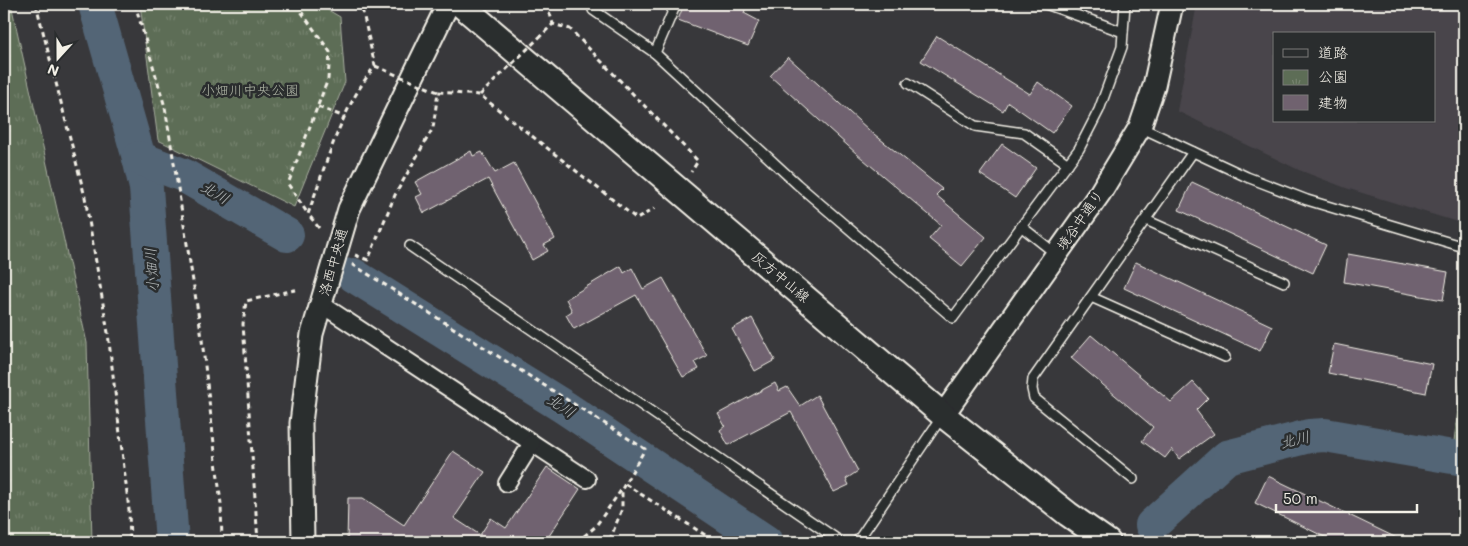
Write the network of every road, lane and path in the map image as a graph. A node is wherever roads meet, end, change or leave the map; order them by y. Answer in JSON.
{"nodes":[{"id":1,"x":37,"y":4,"type":"edge"},
{"id":2,"x":135,"y":4,"type":"edge"},
{"id":3,"x":302,"y":4,"type":"edge"},
{"id":4,"x":361,"y":4,"type":"edge"},
{"id":5,"x":448,"y":4,"type":"edge"},
{"id":6,"x":460,"y":4,"type":"edge"},
{"id":7,"x":547,"y":4,"type":"edge"},
{"id":8,"x":676,"y":4,"type":"edge"},
{"id":9,"x":1046,"y":4,"type":"edge"},
{"id":10,"x":1125,"y":4,"type":"edge"},
{"id":11,"x":1172,"y":4,"type":"edge"},
{"id":12,"x":593,"y":10,"type":"dead end"},
{"id":13,"x":553,"y":24,"type":"junction"},
{"id":14,"x":1122,"y":32,"type":"junction"},
{"id":15,"x":655,"y":54,"type":"junction"},
{"id":16,"x":375,"y":66,"type":"junction"},
{"id":17,"x":908,"y":83,"type":"dead end"},
{"id":18,"x":438,"y":92,"type":"junction"},
{"id":19,"x":480,"y":95,"type":"junction"},
{"id":20,"x":318,"y":107,"type":"junction"},
{"id":21,"x":345,"y":117,"type":"junction"},
{"id":22,"x":1140,"y":127,"type":"junction"},
{"id":23,"x":1193,"y":152,"type":"junction"},
{"id":24,"x":1068,"y":164,"type":"junction"},
{"id":25,"x":691,"y":172,"type":"dead end"},
{"id":26,"x":655,"y":208,"type":"dead end"},
{"id":27,"x":308,"y":214,"type":"junction"},
{"id":28,"x":1146,"y":220,"type":"junction"},
{"id":29,"x":1022,"y":227,"type":"junction"},
{"id":30,"x":319,"y":228,"type":"dead end"},
{"id":31,"x":410,"y":246,"type":"dead end"},
{"id":32,"x":1464,"y":247,"type":"edge"},
{"id":33,"x":349,"y":253,"type":"dead end"},
{"id":34,"x":1057,"y":254,"type":"junction"},
{"id":35,"x":347,"y":260,"type":"dead end"},
{"id":36,"x":1284,"y":282,"type":"dead end"},
{"id":37,"x":299,"y":289,"type":"dead end"},
{"id":38,"x":1091,"y":297,"type":"junction"},
{"id":39,"x":321,"y":304,"type":"junction"},
{"id":40,"x":1225,"y":357,"type":"dead end"},
{"id":41,"x":943,"y":415,"type":"junction"},
{"id":42,"x":532,"y":443,"type":"junction"},
{"id":43,"x":587,"y":479,"type":"dead end"},
{"id":44,"x":1133,"y":479,"type":"dead end"},
{"id":45,"x":507,"y":483,"type":"dead end"},
{"id":46,"x":625,"y":484,"type":"junction"},
{"id":47,"x":622,"y":489,"type":"junction"},
{"id":48,"x":130,"y":542,"type":"edge"},
{"id":49,"x":222,"y":542,"type":"edge"},
{"id":50,"x":258,"y":542,"type":"edge"},
{"id":51,"x":303,"y":542,"type":"edge"},
{"id":52,"x":577,"y":542,"type":"edge"},
{"id":53,"x":609,"y":542,"type":"edge"},
{"id":54,"x":716,"y":542,"type":"edge"},
{"id":55,"x":842,"y":542,"type":"edge"},
{"id":56,"x":857,"y":542,"type":"edge"},
{"id":57,"x":1108,"y":542,"type":"edge"}],
"edges":[{"from":1,"to":48,"type":"path"},
{"from":2,"to":49,"type":"path"},
{"from":3,"to":20,"type":"path"},
{"from":4,"to":16,"type":"path"},
{"from":5,"to":39,"type":"street","name":"洛西中央通"},
{"from":6,"to":41,"type":"main road","name":"灰方中山線"},
{"from":7,"to":13,"type":"path"},
{"from":8,"to":15,"type":"lane"},
{"from":9,"to":14,"type":"lane"},
{"from":10,"to":14,"type":"lane"},
{"from":11,"to":22,"type":"street","name":"境谷中通り"},
{"from":12,"to":15,"type":"lane"},
{"from":13,"to":19,"type":"path","bridge":true},
{"from":13,"to":25,"type":"path"},
{"from":14,"to":24,"type":"lane"},
{"from":15,"to":29,"type":"lane"},
{"from":16,"to":18,"type":"path","bridge":true},
{"from":16,"to":21,"type":"path"},
{"from":17,"to":24,"type":"lane"},
{"from":18,"to":19,"type":"path"},
{"from":18,"to":33,"type":"path"},
{"from":19,"to":26,"type":"path"},
{"from":20,"to":21,"type":"path"},
{"from":20,"to":27,"type":"path"},
{"from":21,"to":27,"type":"path"},
{"from":22,"to":23,"type":"lane"},
{"from":22,"to":34,"type":"street","name":"境谷中通り"},
{"from":23,"to":28,"type":"lane"},
{"from":23,"to":32,"type":"lane"},
{"from":24,"to":29,"type":"lane"},
{"from":27,"to":30,"type":"path"},
{"from":28,"to":36,"type":"lane"},
{"from":28,"to":38,"type":"lane"},
{"from":29,"to":34,"type":"lane"},
{"from":31,"to":55,"type":"lane"},
{"from":34,"to":41,"type":"street","name":"境谷中通り"},
{"from":35,"to":46,"type":"path"},
{"from":37,"to":50,"type":"path"},
{"from":38,"to":40,"type":"lane"},
{"from":38,"to":44,"type":"lane"},
{"from":39,"to":42,"type":"street"},
{"from":39,"to":51,"type":"street","name":"洛西中央通"},
{"from":41,"to":56,"type":"lane"},
{"from":41,"to":57,"type":"main road","name":"灰方中山線"},
{"from":42,"to":43,"type":"street"},
{"from":42,"to":45,"type":"street"},
{"from":46,"to":47,"type":"path"},
{"from":46,"to":54,"type":"path"},
{"from":47,"to":52,"type":"path"},
{"from":47,"to":53,"type":"path"}]}
